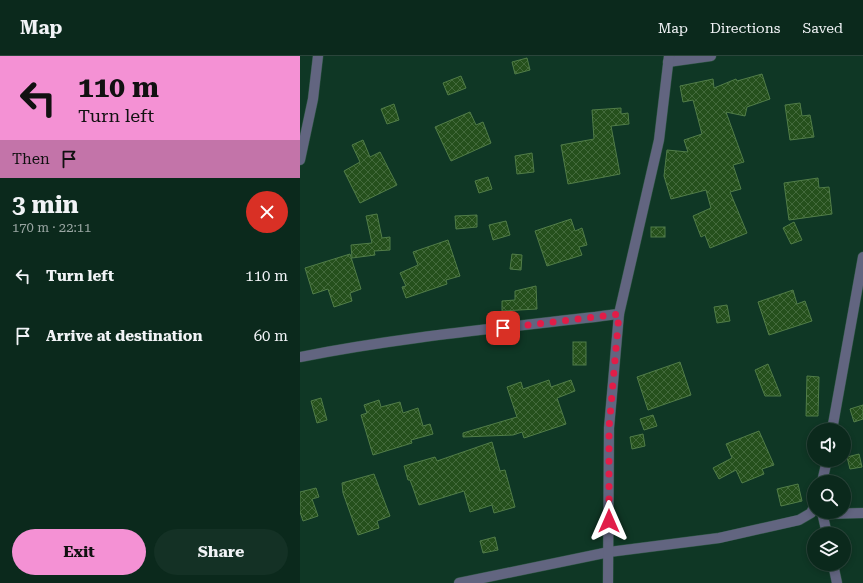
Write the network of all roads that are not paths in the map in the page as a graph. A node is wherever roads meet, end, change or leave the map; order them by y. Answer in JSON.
{"nodes":[{"id":1,"x":318,"y":56,"type":"edge"},
{"id":2,"x":711,"y":56,"type":"edge"},
{"id":3,"x":669,"y":59,"type":"edge"},
{"id":4,"x":300,"y":160,"type":"edge"},
{"id":5,"x":863,"y":257,"type":"edge"},
{"id":6,"x":619,"y":314,"type":"junction"},
{"id":7,"x":300,"y":357,"type":"edge"},
{"id":8,"x":833,"y":423,"type":"edge"},
{"id":9,"x":851,"y":513,"type":"edge"},
{"id":10,"x":863,"y":513,"type":"edge"},
{"id":11,"x":807,"y":515,"type":"edge"},
{"id":12,"x":608,"y":552,"type":"junction"},
{"id":13,"x":834,"y":571,"type":"edge"},
{"id":14,"x":459,"y":583,"type":"edge"},
{"id":15,"x":608,"y":583,"type":"edge"},
{"id":16,"x":837,"y":583,"type":"edge"}],
"edges":[{"from":1,"to":4,"type":"street"},
{"from":2,"to":3,"type":"street"},
{"from":3,"to":6,"type":"street"},
{"from":5,"to":8,"type":"street"},
{"from":6,"to":7,"type":"street"},
{"from":6,"to":12,"type":"street"},
{"from":9,"to":10,"type":"street"},
{"from":11,"to":12,"type":"street"},
{"from":12,"to":14,"type":"street"},
{"from":12,"to":15,"type":"street"},
{"from":13,"to":16,"type":"street"}]}
